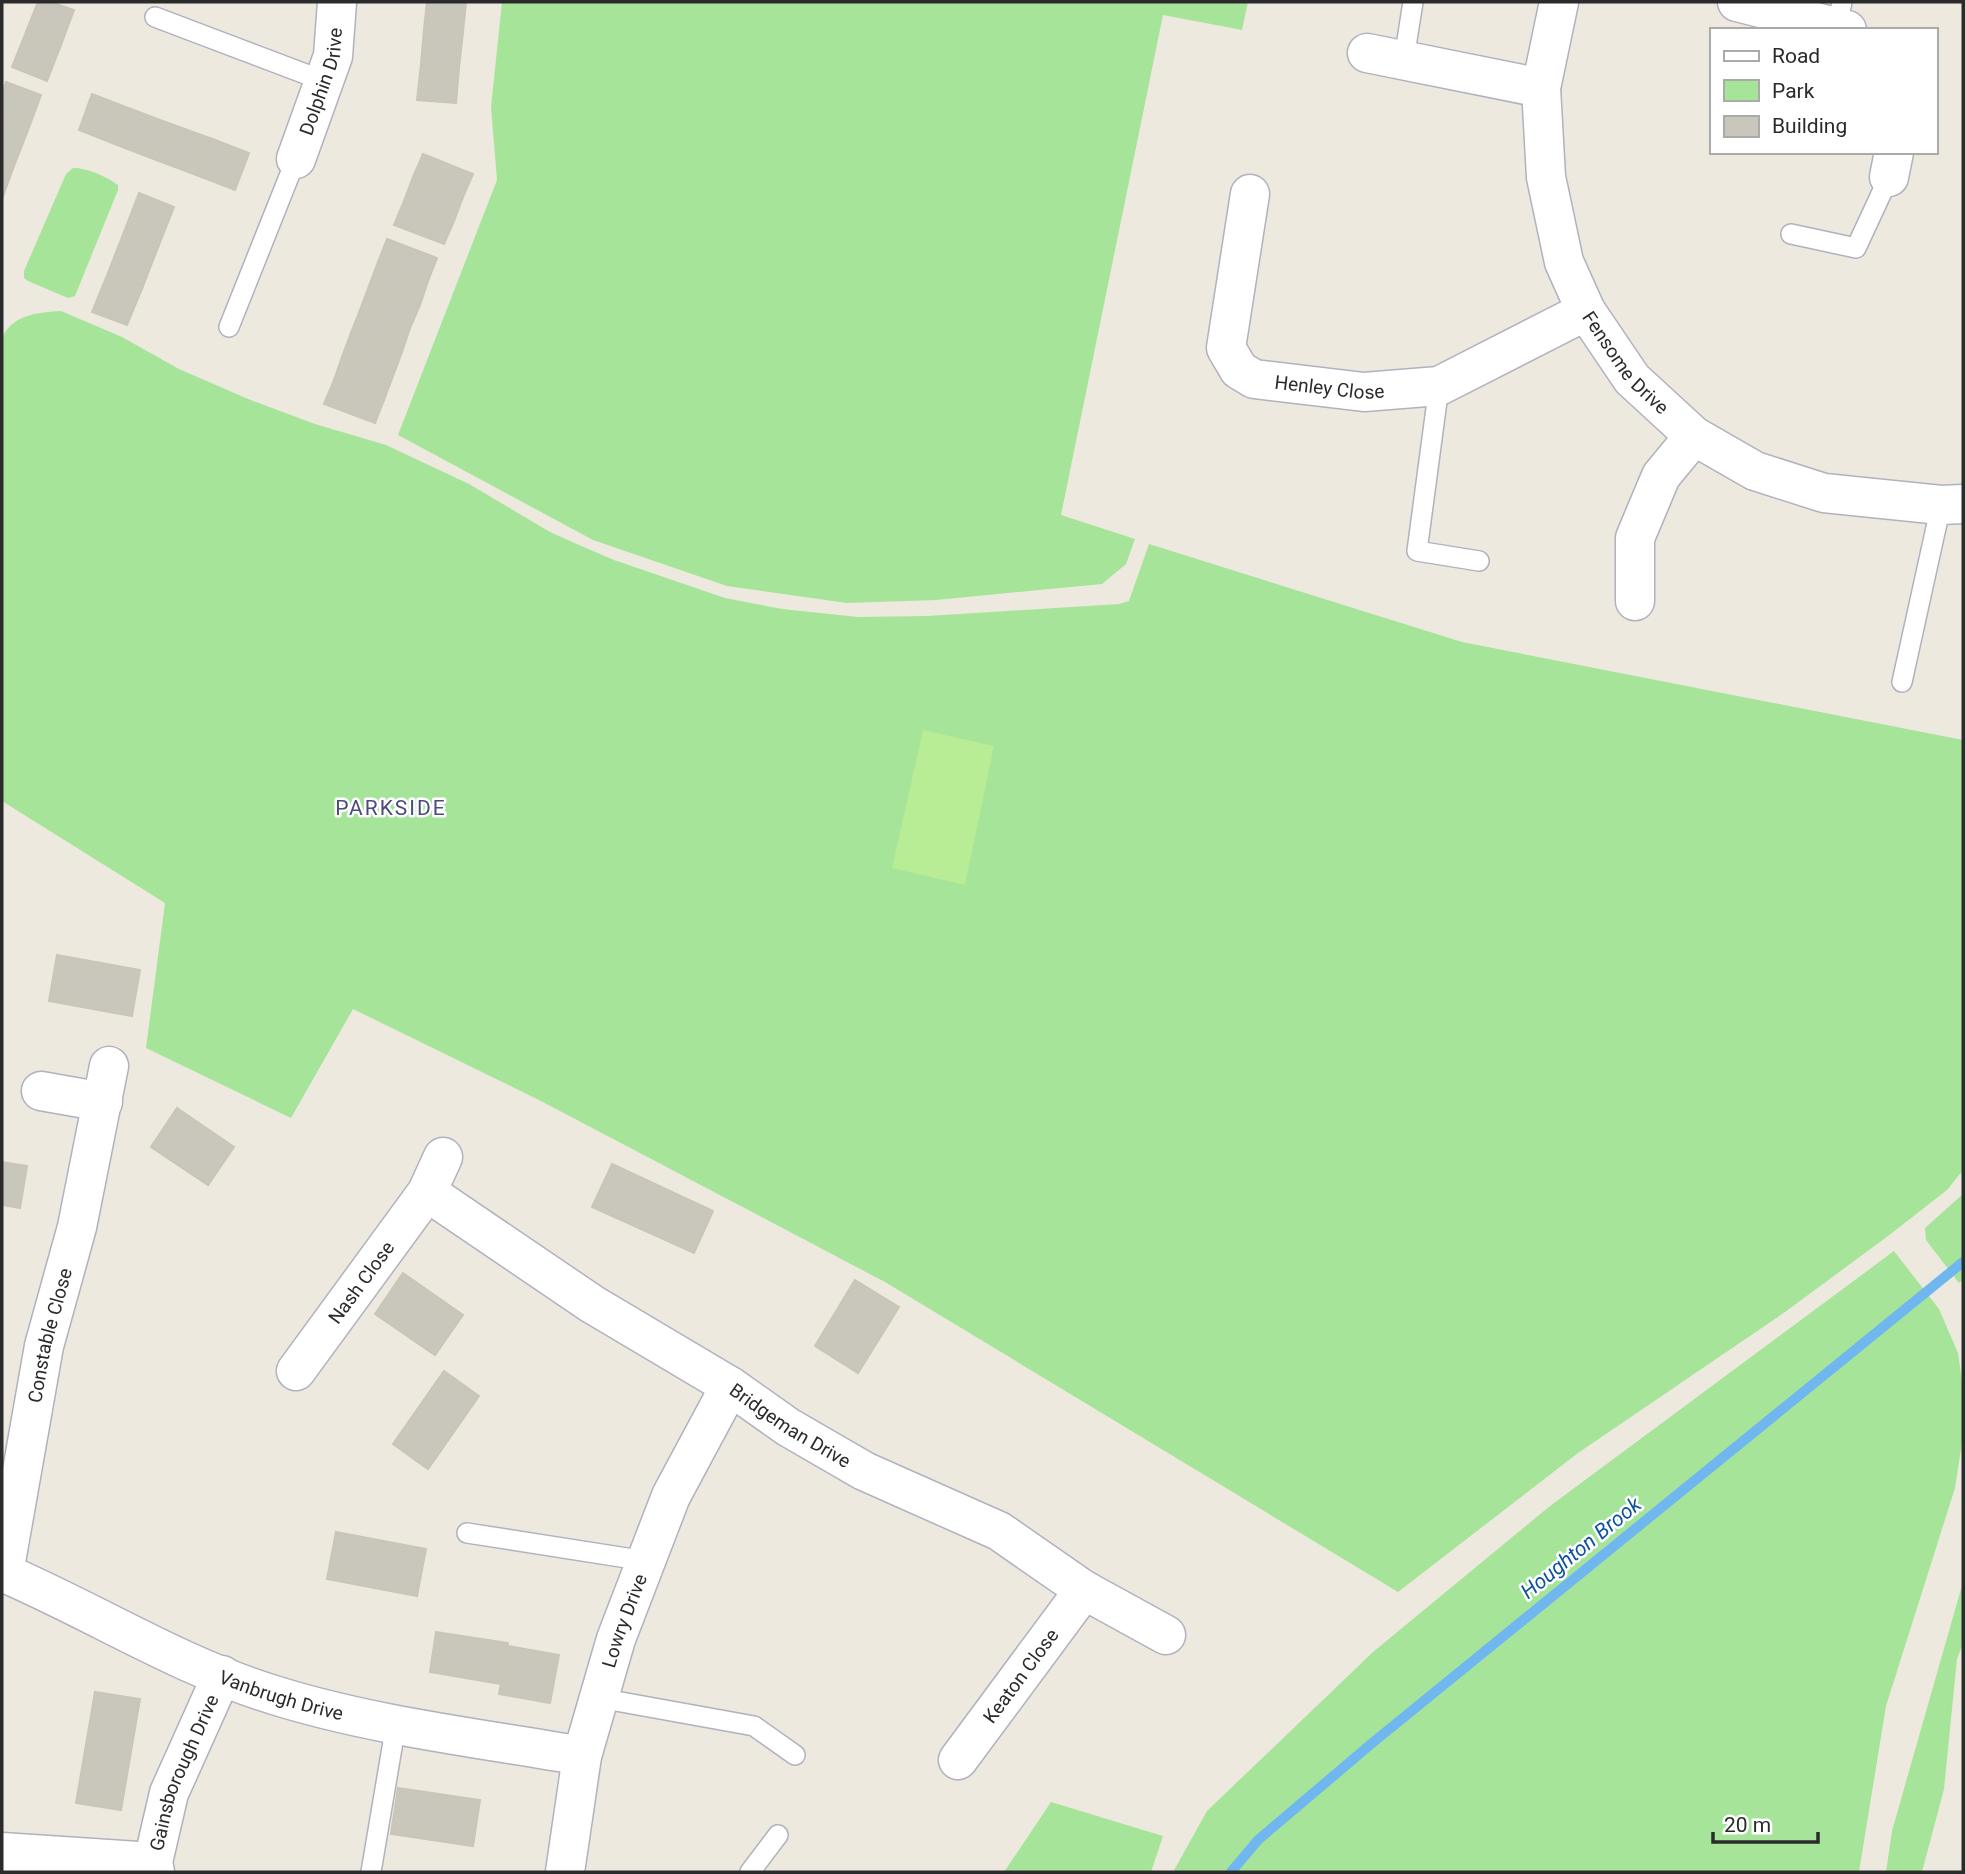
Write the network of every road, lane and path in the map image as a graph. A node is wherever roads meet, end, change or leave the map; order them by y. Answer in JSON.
{"nodes":[{"id":1,"x":337,"y":2,"type":"edge"},
{"id":2,"x":1413,"y":2,"type":"edge"},
{"id":3,"x":1559,"y":2,"type":"edge"},
{"id":4,"x":1737,"y":2,"type":"edge"},
{"id":5,"x":155,"y":17,"type":"dead end"},
{"id":6,"x":1842,"y":19,"type":"edge"},
{"id":7,"x":1367,"y":53,"type":"dead end"},
{"id":8,"x":1404,"y":59,"type":"junction"},
{"id":9,"x":324,"y":81,"type":"junction"},
{"id":10,"x":1541,"y":88,"type":"junction"},
{"id":11,"x":296,"y":159,"type":"joint"},
{"id":12,"x":1891,"y":164,"type":"edge"},
{"id":13,"x":1250,"y":194,"type":"dead end"},
{"id":14,"x":1791,"y":234,"type":"dead end"},
{"id":15,"x":1586,"y":311,"type":"junction"},
{"id":16,"x":229,"y":327,"type":"dead end"},
{"id":17,"x":1439,"y":386,"type":"junction"},
{"id":18,"x":1694,"y":436,"type":"junction"},
{"id":19,"x":1952,"y":505,"type":"edge"},
{"id":20,"x":1479,"y":561,"type":"dead end"},
{"id":21,"x":1635,"y":601,"type":"dead end"},
{"id":22,"x":1902,"y":682,"type":"dead end"},
{"id":23,"x":41,"y":1091,"type":"dead end"},
{"id":24,"x":443,"y":1157,"type":"dead end"},
{"id":25,"x":427,"y":1192,"type":"junction"},
{"id":26,"x":296,"y":1371,"type":"dead end"},
{"id":27,"x":730,"y":1386,"type":"junction"},
{"id":28,"x":467,"y":1533,"type":"dead end"},
{"id":29,"x":646,"y":1561,"type":"junction"},
{"id":30,"x":3,"y":1573,"type":"edge"},
{"id":31,"x":1084,"y":1590,"type":"junction"},
{"id":32,"x":1166,"y":1635,"type":"dead end"},
{"id":33,"x":222,"y":1675,"type":"junction"},
{"id":34,"x":599,"y":1698,"type":"junction"},
{"id":35,"x":396,"y":1724,"type":"junction"},
{"id":36,"x":795,"y":1755,"type":"dead end"},
{"id":37,"x":582,"y":1756,"type":"junction"},
{"id":38,"x":958,"y":1760,"type":"dead end"},
{"id":39,"x":778,"y":1835,"type":"dead end"},
{"id":40,"x":2,"y":1852,"type":"edge"},
{"id":41,"x":154,"y":1867,"type":"edge"},
{"id":42,"x":371,"y":1872,"type":"edge"},
{"id":43,"x":565,"y":1872,"type":"edge"},
{"id":44,"x":750,"y":1872,"type":"edge"}],
"edges":[{"from":1,"to":9,"type":"street","name":"Dolphin Drive"},
{"from":2,"to":8,"type":"lane"},
{"from":3,"to":10,"type":"street","name":"Fensome Drive"},
{"from":4,"to":6,"type":"street"},
{"from":5,"to":9,"type":"lane"},
{"from":7,"to":8,"type":"street"},
{"from":8,"to":10,"type":"street"},
{"from":9,"to":11,"type":"street","name":"Dolphin Drive"},
{"from":10,"to":15,"type":"street","name":"Fensome Drive"},
{"from":11,"to":16,"type":"lane"},
{"from":12,"to":14,"type":"lane"},
{"from":13,"to":17,"type":"street","name":"Henley Close"},
{"from":15,"to":17,"type":"street","name":"Henley Close"},
{"from":15,"to":18,"type":"street","name":"Fensome Drive"},
{"from":17,"to":20,"type":"lane"},
{"from":18,"to":19,"type":"street","name":"Fensome Drive"},
{"from":18,"to":21,"type":"street"},
{"from":19,"to":22,"type":"lane"},
{"from":23,"to":30,"type":"street","name":"Constable Close"},
{"from":24,"to":25,"type":"street","name":"Nash Close"},
{"from":25,"to":26,"type":"street","name":"Nash Close"},
{"from":25,"to":27,"type":"street","name":"Bridgeman Drive"},
{"from":27,"to":29,"type":"street","name":"Lowry Drive"},
{"from":27,"to":31,"type":"street","name":"Bridgeman Drive"},
{"from":28,"to":29,"type":"lane"},
{"from":29,"to":34,"type":"street","name":"Lowry Drive"},
{"from":30,"to":33,"type":"street","name":"Vanbrugh Drive"},
{"from":31,"to":32,"type":"street","name":"Bridgeman Drive"},
{"from":31,"to":38,"type":"street","name":"Keaton Close"},
{"from":33,"to":35,"type":"street","name":"Vanbrugh Drive"},
{"from":33,"to":41,"type":"street","name":"Gainsborough Drive"},
{"from":34,"to":36,"type":"lane"},
{"from":34,"to":37,"type":"street","name":"Lowry Drive"},
{"from":35,"to":37,"type":"street","name":"Vanbrugh Drive"},
{"from":35,"to":42,"type":"lane"},
{"from":37,"to":43,"type":"street","name":"Lowry Drive"},
{"from":39,"to":44,"type":"lane"},
{"from":40,"to":41,"type":"street"}]}
